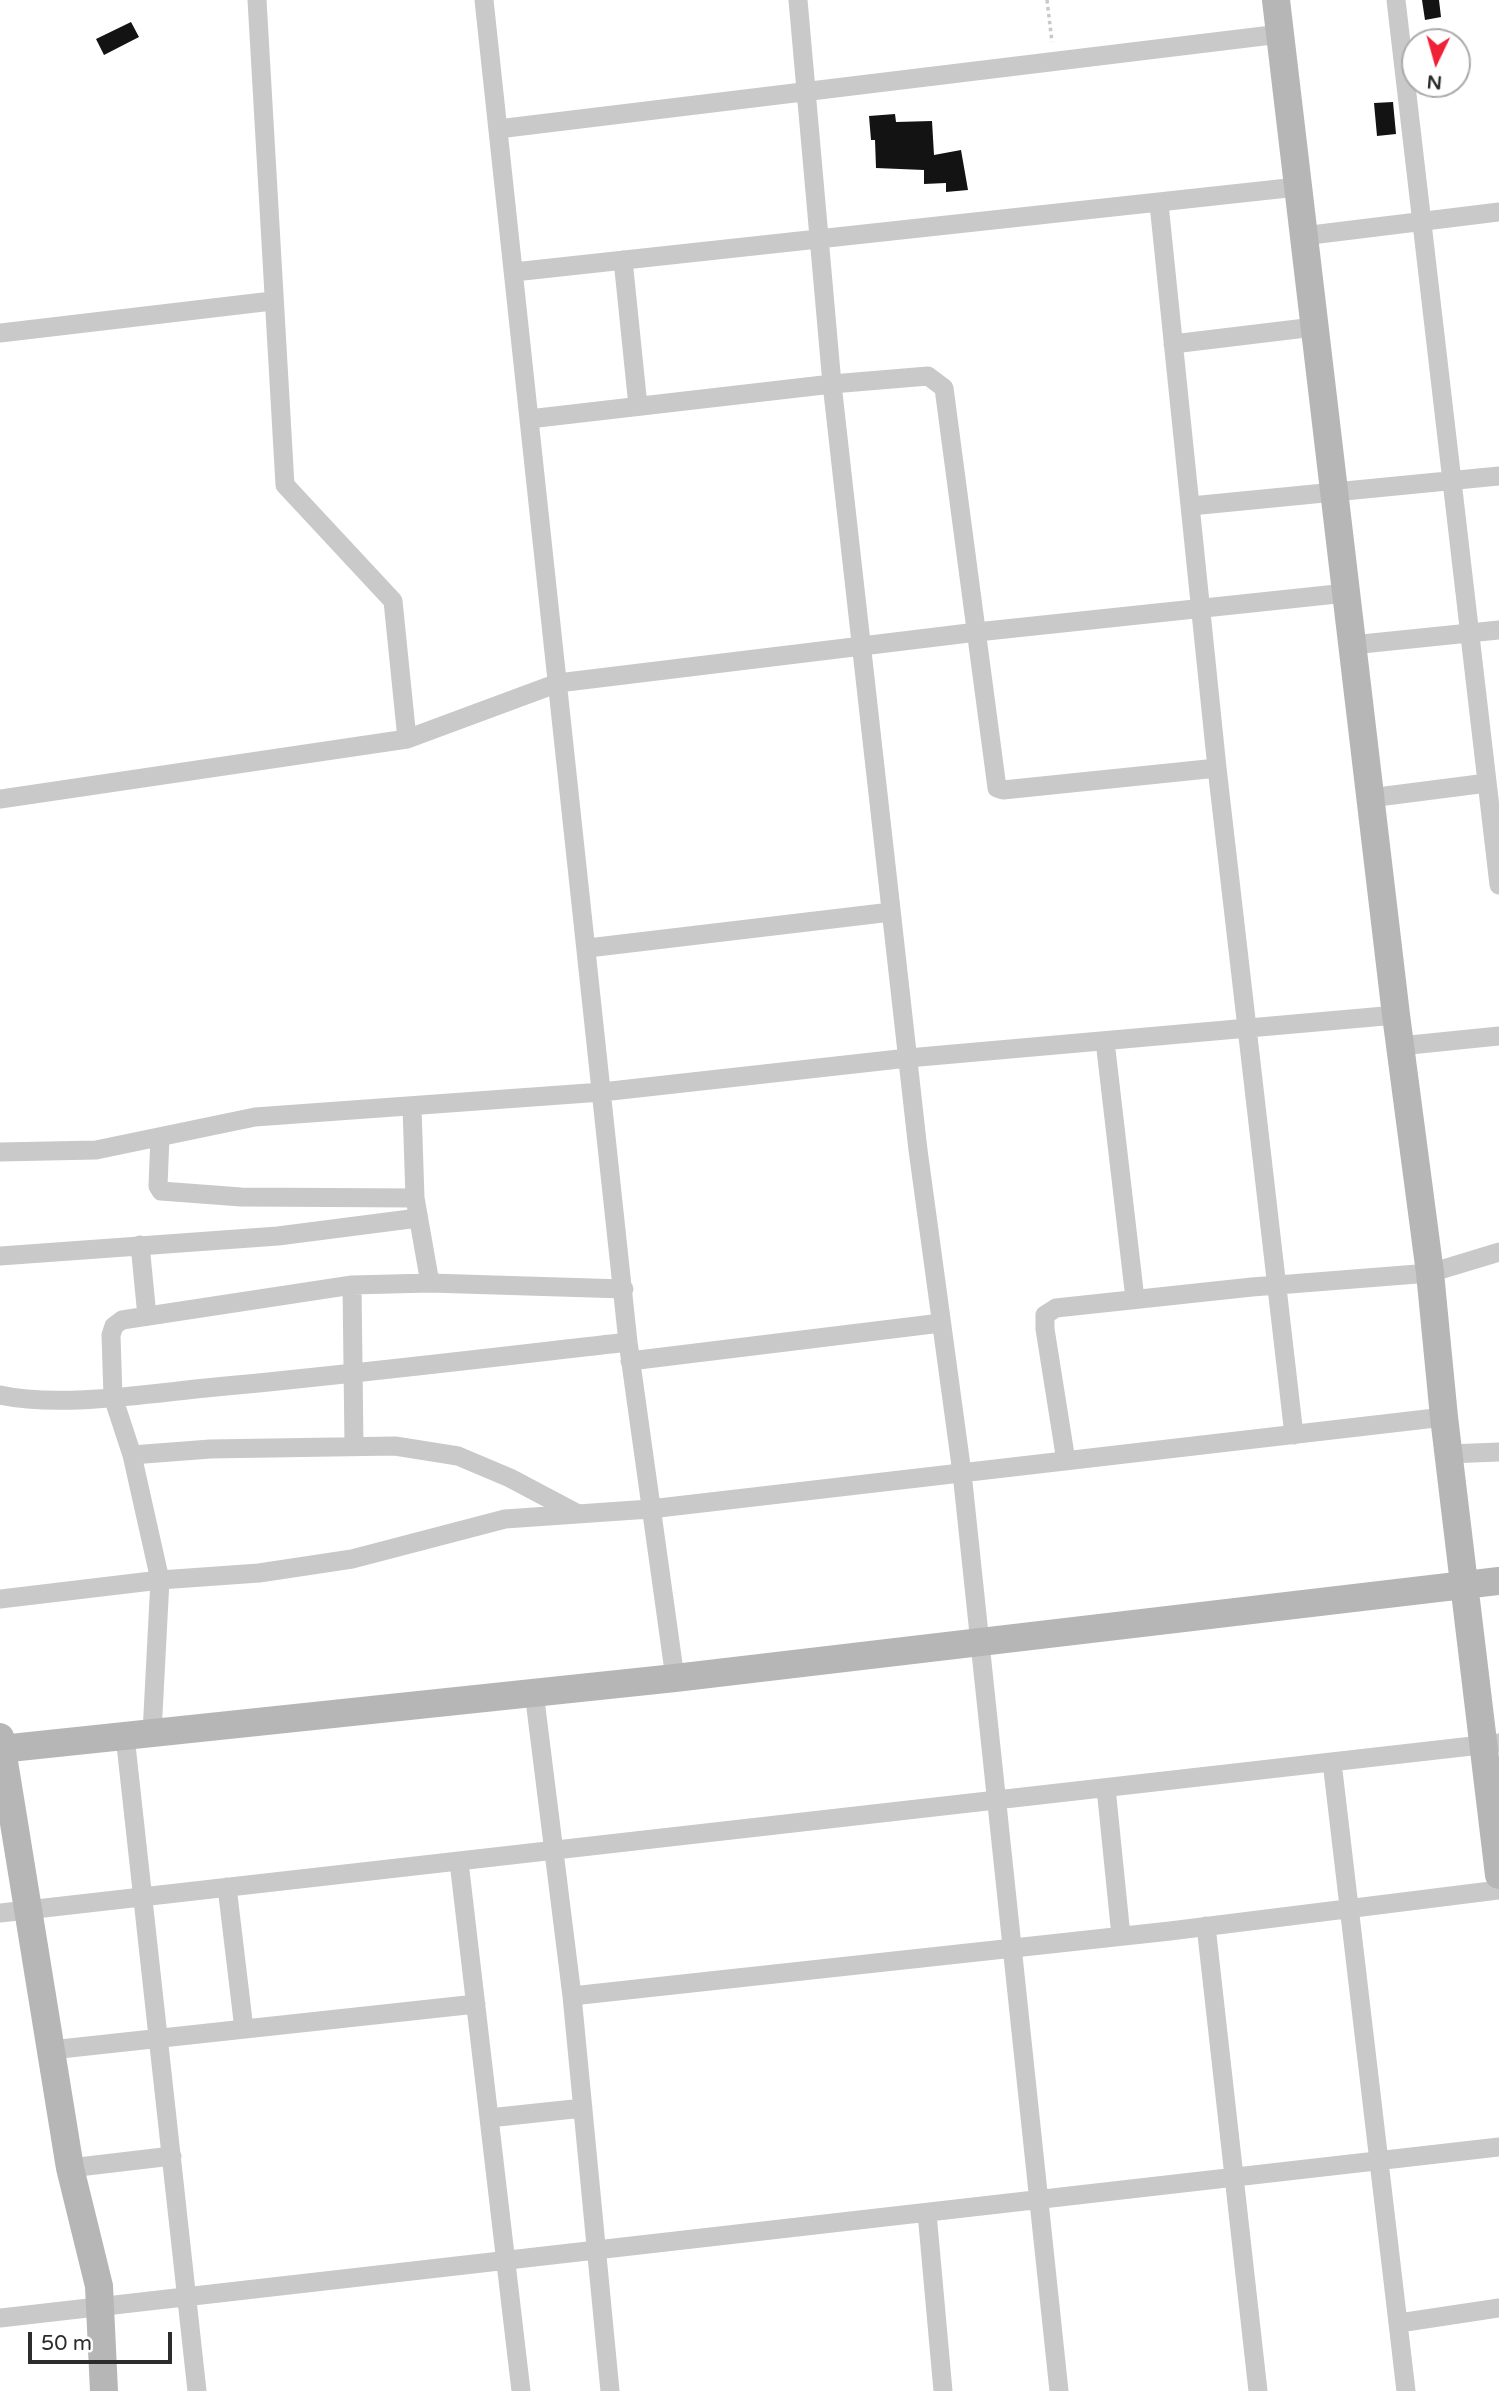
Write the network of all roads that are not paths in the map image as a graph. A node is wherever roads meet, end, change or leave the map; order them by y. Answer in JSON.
{"nodes":[{"id":1,"x":257,"y":0,"type":"edge"},
{"id":2,"x":484,"y":0,"type":"edge"},
{"id":3,"x":798,"y":0,"type":"edge"},
{"id":4,"x":1276,"y":0,"type":"edge"},
{"id":5,"x":1396,"y":0,"type":"edge"},
{"id":6,"x":1280,"y":34,"type":"junction"},
{"id":7,"x":806,"y":94,"type":"junction"},
{"id":8,"x":498,"y":129,"type":"junction"},
{"id":9,"x":1297,"y":187,"type":"junction"},
{"id":10,"x":1159,"y":204,"type":"junction"},
{"id":11,"x":1499,"y":212,"type":"edge"},
{"id":12,"x":1423,"y":221,"type":"junction"},
{"id":13,"x":1303,"y":236,"type":"junction"},
{"id":14,"x":817,"y":239,"type":"junction"},
{"id":15,"x":624,"y":260,"type":"junction"},
{"id":16,"x":514,"y":272,"type":"junction"},
{"id":17,"x":272,"y":301,"type":"junction"},
{"id":18,"x":1314,"y":327,"type":"junction"},
{"id":19,"x":0,"y":333,"type":"edge"},
{"id":20,"x":1173,"y":344,"type":"junction"},
{"id":21,"x":832,"y":384,"type":"junction"},
{"id":22,"x":638,"y":406,"type":"junction"},
{"id":23,"x":529,"y":419,"type":"junction"},
{"id":24,"x":1499,"y":476,"type":"edge"},
{"id":25,"x":1451,"y":480,"type":"junction"},
{"id":26,"x":1334,"y":492,"type":"junction"},
{"id":27,"x":1191,"y":506,"type":"junction"},
{"id":28,"x":1346,"y":593,"type":"junction"},
{"id":29,"x":1201,"y":607,"type":"junction"},
{"id":30,"x":1499,"y":630,"type":"edge"},
{"id":31,"x":977,"y":632,"type":"junction"},
{"id":32,"x":1470,"y":634,"type":"junction"},
{"id":33,"x":1352,"y":645,"type":"junction"},
{"id":34,"x":861,"y":647,"type":"junction"},
{"id":35,"x":558,"y":683,"type":"junction"},
{"id":36,"x":407,"y":739,"type":"junction"},
{"id":37,"x":1217,"y":768,"type":"junction"},
{"id":38,"x":1487,"y":783,"type":"junction"},
{"id":39,"x":1370,"y":798,"type":"junction"},
{"id":40,"x":0,"y":799,"type":"edge"},
{"id":41,"x":1499,"y":885,"type":"edge"},
{"id":42,"x":891,"y":912,"type":"junction"},
{"id":43,"x":588,"y":948,"type":"junction"},
{"id":44,"x":1396,"y":1015,"type":"junction"},
{"id":45,"x":1247,"y":1028,"type":"junction"},
{"id":46,"x":1499,"y":1036,"type":"edge"},
{"id":47,"x":1105,"y":1041,"type":"junction"},
{"id":48,"x":1400,"y":1046,"type":"junction"},
{"id":49,"x":908,"y":1058,"type":"junction"},
{"id":50,"x":601,"y":1092,"type":"junction"},
{"id":51,"x":412,"y":1107,"type":"junction"},
{"id":52,"x":160,"y":1137,"type":"junction"},
{"id":53,"x":0,"y":1152,"type":"edge"},
{"id":54,"x":415,"y":1198,"type":"junction"},
{"id":55,"x":418,"y":1218,"type":"junction"},
{"id":56,"x":140,"y":1245,"type":"junction"},
{"id":57,"x":1499,"y":1252,"type":"edge"},
{"id":58,"x":0,"y":1256,"type":"edge"},
{"id":59,"x":1430,"y":1273,"type":"junction"},
{"id":60,"x":430,"y":1283,"type":"junction"},
{"id":61,"x":1278,"y":1284,"type":"junction"},
{"id":62,"x":352,"y":1285,"type":"junction"},
{"id":63,"x":624,"y":1289,"type":"junction"},
{"id":64,"x":1135,"y":1299,"type":"junction"},
{"id":65,"x":147,"y":1316,"type":"junction"},
{"id":66,"x":941,"y":1324,"type":"junction"},
{"id":67,"x":629,"y":1351,"type":"junction"},
{"id":68,"x":354,"y":1374,"type":"junction"},
{"id":69,"x":0,"y":1395,"type":"edge"},
{"id":70,"x":113,"y":1397,"type":"junction"},
{"id":71,"x":1444,"y":1418,"type":"junction"},
{"id":72,"x":1294,"y":1435,"type":"junction"},
{"id":73,"x":354,"y":1446,"type":"junction"},
{"id":74,"x":1499,"y":1452,"type":"edge"},
{"id":75,"x":1448,"y":1454,"type":"junction"},
{"id":76,"x":132,"y":1455,"type":"junction"},
{"id":77,"x":1066,"y":1461,"type":"junction"},
{"id":78,"x":962,"y":1473,"type":"junction"},
{"id":79,"x":650,"y":1509,"type":"junction"},
{"id":80,"x":578,"y":1514,"type":"junction"},
{"id":81,"x":160,"y":1580,"type":"junction"},
{"id":82,"x":1499,"y":1580,"type":"edge"},
{"id":83,"x":1464,"y":1586,"type":"junction"},
{"id":84,"x":0,"y":1598,"type":"edge"},
{"id":85,"x":979,"y":1643,"type":"junction"},
{"id":86,"x":675,"y":1678,"type":"junction"},
{"id":87,"x":534,"y":1692,"type":"junction"},
{"id":88,"x":139,"y":1735,"type":"junction"},
{"id":89,"x":1491,"y":1744,"type":"edge"},
{"id":90,"x":1,"y":1745,"type":"edge"},
{"id":91,"x":1332,"y":1762,"type":"junction"},
{"id":92,"x":1106,"y":1788,"type":"junction"},
{"id":93,"x":998,"y":1801,"type":"junction"},
{"id":94,"x":556,"y":1851,"type":"junction"},
{"id":95,"x":459,"y":1862,"type":"junction"},
{"id":96,"x":1499,"y":1875,"type":"edge"},
{"id":97,"x":228,"y":1887,"type":"junction"},
{"id":98,"x":1499,"y":1890,"type":"edge"},
{"id":99,"x":142,"y":1896,"type":"junction"},
{"id":100,"x":1348,"y":1909,"type":"junction"},
{"id":101,"x":14,"y":1912,"type":"edge"},
{"id":102,"x":1206,"y":1926,"type":"junction"},
{"id":103,"x":1121,"y":1936,"type":"junction"},
{"id":104,"x":1014,"y":1947,"type":"junction"},
{"id":105,"x":572,"y":1997,"type":"junction"},
{"id":106,"x":476,"y":2004,"type":"junction"},
{"id":107,"x":244,"y":2029,"type":"junction"},
{"id":108,"x":160,"y":2039,"type":"junction"},
{"id":109,"x":51,"y":2049,"type":"junction"},
{"id":110,"x":583,"y":2108,"type":"junction"},
{"id":111,"x":489,"y":2118,"type":"junction"},
{"id":112,"x":1499,"y":2147,"type":"edge"},
{"id":113,"x":172,"y":2157,"type":"junction"},
{"id":114,"x":1378,"y":2161,"type":"junction"},
{"id":115,"x":70,"y":2168,"type":"junction"},
{"id":116,"x":1235,"y":2177,"type":"junction"},
{"id":117,"x":1037,"y":2200,"type":"junction"},
{"id":118,"x":927,"y":2213,"type":"junction"},
{"id":119,"x":597,"y":2252,"type":"junction"},
{"id":120,"x":505,"y":2262,"type":"junction"},
{"id":121,"x":186,"y":2298,"type":"junction"},
{"id":122,"x":100,"y":2307,"type":"junction"},
{"id":123,"x":1499,"y":2308,"type":"edge"},
{"id":124,"x":0,"y":2318,"type":"edge"},
{"id":125,"x":1399,"y":2323,"type":"junction"},
{"id":126,"x":104,"y":2391,"type":"edge"},
{"id":127,"x":197,"y":2391,"type":"edge"},
{"id":128,"x":521,"y":2391,"type":"edge"},
{"id":129,"x":610,"y":2391,"type":"edge"},
{"id":130,"x":943,"y":2391,"type":"edge"},
{"id":131,"x":1059,"y":2391,"type":"edge"},
{"id":132,"x":1258,"y":2391,"type":"edge"},
{"id":133,"x":1406,"y":2391,"type":"edge"}],
"edges":[{"from":1,"to":17,"type":"street"},
{"from":2,"to":8,"type":"street"},
{"from":3,"to":7,"type":"street"},
{"from":4,"to":6,"type":"street"},
{"from":5,"to":12,"type":"street"},
{"from":6,"to":7,"type":"street"},
{"from":6,"to":9,"type":"street"},
{"from":7,"to":8,"type":"street"},
{"from":7,"to":14,"type":"street"},
{"from":8,"to":16,"type":"street"},
{"from":9,"to":10,"type":"street"},
{"from":9,"to":13,"type":"street"},
{"from":10,"to":14,"type":"street"},
{"from":10,"to":20,"type":"street"},
{"from":11,"to":12,"type":"street"},
{"from":12,"to":13,"type":"street"},
{"from":12,"to":25,"type":"street"},
{"from":13,"to":18,"type":"street"},
{"from":14,"to":15,"type":"street"},
{"from":14,"to":21,"type":"street"},
{"from":15,"to":16,"type":"street"},
{"from":15,"to":22,"type":"street"},
{"from":16,"to":23,"type":"street"},
{"from":17,"to":19,"type":"street"},
{"from":17,"to":36,"type":"street"},
{"from":18,"to":20,"type":"street"},
{"from":18,"to":26,"type":"street"},
{"from":20,"to":27,"type":"street"},
{"from":21,"to":22,"type":"street"},
{"from":21,"to":31,"type":"street"},
{"from":21,"to":34,"type":"street"},
{"from":22,"to":23,"type":"street"},
{"from":23,"to":35,"type":"street"},
{"from":24,"to":25,"type":"street"},
{"from":25,"to":26,"type":"street"},
{"from":25,"to":32,"type":"street"},
{"from":26,"to":27,"type":"street"},
{"from":26,"to":28,"type":"street"},
{"from":27,"to":29,"type":"street"},
{"from":28,"to":29,"type":"street"},
{"from":28,"to":33,"type":"street"},
{"from":29,"to":31,"type":"street"},
{"from":29,"to":37,"type":"street"},
{"from":30,"to":32,"type":"street"},
{"from":31,"to":34,"type":"street"},
{"from":31,"to":37,"type":"street"},
{"from":32,"to":33,"type":"street"},
{"from":32,"to":38,"type":"street"},
{"from":33,"to":39,"type":"street"},
{"from":34,"to":35,"type":"street"},
{"from":34,"to":42,"type":"street"},
{"from":35,"to":36,"type":"street"},
{"from":35,"to":43,"type":"street"},
{"from":36,"to":40,"type":"street"},
{"from":37,"to":45,"type":"street"},
{"from":38,"to":39,"type":"street"},
{"from":38,"to":41,"type":"street"},
{"from":39,"to":44,"type":"street"},
{"from":42,"to":43,"type":"street"},
{"from":42,"to":49,"type":"street"},
{"from":43,"to":50,"type":"street"},
{"from":44,"to":45,"type":"street"},
{"from":44,"to":48,"type":"street"},
{"from":45,"to":47,"type":"street"},
{"from":45,"to":61,"type":"street"},
{"from":46,"to":48,"type":"street"},
{"from":47,"to":49,"type":"street"},
{"from":47,"to":64,"type":"street"},
{"from":48,"to":59,"type":"street"},
{"from":49,"to":50,"type":"street"},
{"from":49,"to":66,"type":"street"},
{"from":50,"to":51,"type":"street"},
{"from":50,"to":63,"type":"street"},
{"from":51,"to":52,"type":"street"},
{"from":51,"to":54,"type":"street"},
{"from":52,"to":53,"type":"street"},
{"from":52,"to":54,"type":"street"},
{"from":54,"to":55,"type":"street"},
{"from":55,"to":56,"type":"street"},
{"from":55,"to":60,"type":"street"},
{"from":56,"to":58,"type":"street"},
{"from":56,"to":65,"type":"street"},
{"from":57,"to":59,"type":"street"},
{"from":59,"to":61,"type":"street"},
{"from":59,"to":71,"type":"street"},
{"from":60,"to":62,"type":"street"},
{"from":60,"to":63,"type":"street"},
{"from":61,"to":64,"type":"street"},
{"from":61,"to":72,"type":"street"},
{"from":62,"to":65,"type":"street"},
{"from":62,"to":68,"type":"street"},
{"from":63,"to":67,"type":"street"},
{"from":64,"to":77,"type":"street"},
{"from":65,"to":70,"type":"street"},
{"from":66,"to":67,"type":"street"},
{"from":66,"to":78,"type":"street"},
{"from":67,"to":68,"type":"street"},
{"from":67,"to":79,"type":"street"},
{"from":68,"to":70,"type":"street"},
{"from":68,"to":73,"type":"street"},
{"from":69,"to":70,"type":"street"},
{"from":70,"to":76,"type":"street"},
{"from":71,"to":72,"type":"street"},
{"from":71,"to":75,"type":"street"},
{"from":72,"to":77,"type":"street"},
{"from":73,"to":76,"type":"street"},
{"from":73,"to":80,"type":"street"},
{"from":74,"to":75,"type":"street"},
{"from":75,"to":83,"type":"street"},
{"from":76,"to":81,"type":"street"},
{"from":77,"to":78,"type":"street"},
{"from":78,"to":79,"type":"street"},
{"from":78,"to":85,"type":"street"},
{"from":79,"to":80,"type":"street"},
{"from":79,"to":86,"type":"street"},
{"from":80,"to":81,"type":"street"},
{"from":81,"to":84,"type":"street"},
{"from":81,"to":88,"type":"street"},
{"from":82,"to":83,"type":"street"},
{"from":83,"to":85,"type":"street"},
{"from":83,"to":89,"type":"street"},
{"from":85,"to":86,"type":"street"},
{"from":85,"to":93,"type":"street"},
{"from":86,"to":87,"type":"street"},
{"from":87,"to":88,"type":"street"},
{"from":87,"to":94,"type":"street"},
{"from":88,"to":90,"type":"street"},
{"from":88,"to":99,"type":"street"},
{"from":89,"to":91,"type":"street"},
{"from":89,"to":96,"type":"street"},
{"from":90,"to":101,"type":"street"},
{"from":91,"to":92,"type":"street"},
{"from":91,"to":100,"type":"street"},
{"from":92,"to":93,"type":"street"},
{"from":92,"to":103,"type":"street"},
{"from":93,"to":94,"type":"street"},
{"from":93,"to":104,"type":"street"},
{"from":94,"to":95,"type":"street"},
{"from":94,"to":105,"type":"street"},
{"from":95,"to":97,"type":"street"},
{"from":95,"to":106,"type":"street"},
{"from":97,"to":99,"type":"street"},
{"from":97,"to":107,"type":"street"},
{"from":98,"to":100,"type":"street"},
{"from":99,"to":101,"type":"street"},
{"from":99,"to":108,"type":"street"},
{"from":100,"to":102,"type":"street"},
{"from":100,"to":114,"type":"street"},
{"from":101,"to":109,"type":"street"},
{"from":102,"to":103,"type":"street"},
{"from":102,"to":116,"type":"street"},
{"from":103,"to":104,"type":"street"},
{"from":104,"to":105,"type":"street"},
{"from":104,"to":117,"type":"street"},
{"from":105,"to":110,"type":"street"},
{"from":106,"to":107,"type":"street"},
{"from":106,"to":111,"type":"street"},
{"from":107,"to":108,"type":"street"},
{"from":108,"to":109,"type":"street"},
{"from":108,"to":113,"type":"street"},
{"from":109,"to":115,"type":"street"},
{"from":110,"to":111,"type":"street"},
{"from":110,"to":119,"type":"street"},
{"from":111,"to":120,"type":"street"},
{"from":112,"to":114,"type":"street"},
{"from":113,"to":115,"type":"street"},
{"from":113,"to":121,"type":"street"},
{"from":114,"to":116,"type":"street"},
{"from":114,"to":125,"type":"street"},
{"from":115,"to":122,"type":"street"},
{"from":116,"to":117,"type":"street"},
{"from":116,"to":132,"type":"street"},
{"from":117,"to":118,"type":"street"},
{"from":117,"to":131,"type":"street"},
{"from":118,"to":119,"type":"street"},
{"from":118,"to":130,"type":"street"},
{"from":119,"to":120,"type":"street"},
{"from":119,"to":129,"type":"street"},
{"from":120,"to":121,"type":"street"},
{"from":120,"to":128,"type":"street"},
{"from":121,"to":122,"type":"street"},
{"from":121,"to":127,"type":"street"},
{"from":122,"to":124,"type":"street"},
{"from":122,"to":126,"type":"street"},
{"from":123,"to":125,"type":"street"},
{"from":125,"to":133,"type":"street"}]}
